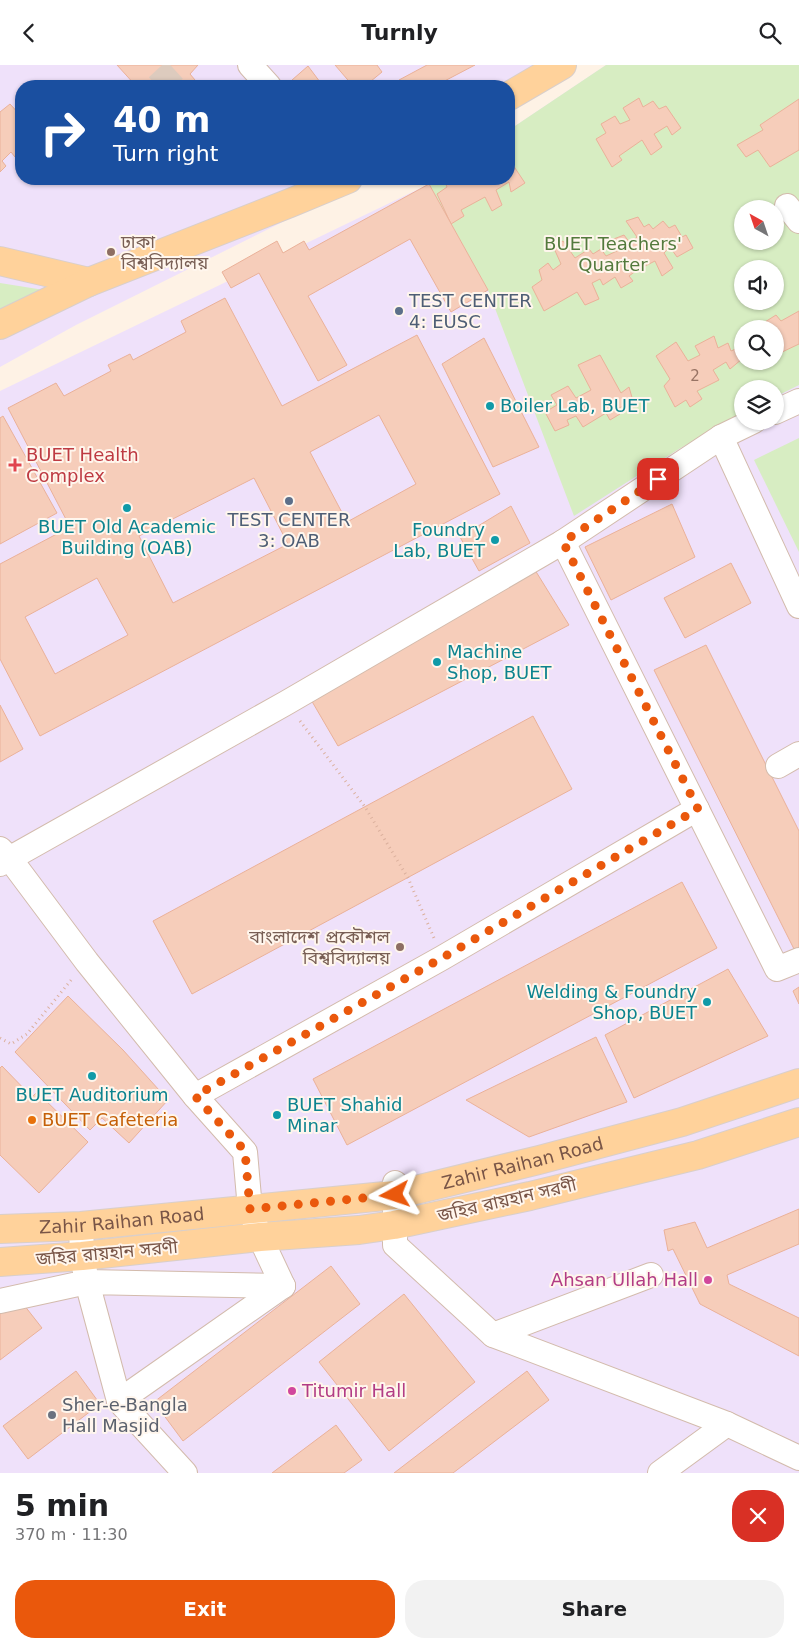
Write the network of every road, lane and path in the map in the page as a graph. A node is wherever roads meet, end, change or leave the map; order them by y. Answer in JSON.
{"nodes":[{"id":1,"x":250,"y":65,"type":"edge"},
{"id":2,"x":562,"y":65,"type":"edge"},
{"id":3,"x":264,"y":80,"type":"edge"},
{"id":4,"x":515,"y":92,"type":"edge"},
{"id":5,"x":334,"y":185,"type":"edge"},
{"id":6,"x":0,"y":261,"type":"edge"},
{"id":7,"x":89,"y":282,"type":"junction"},
{"id":8,"x":0,"y":325,"type":"edge"},
{"id":9,"x":799,"y":401,"type":"edge"},
{"id":10,"x":784,"y":408,"type":"edge"},
{"id":11,"x":735,"y":430,"type":"edge"},
{"id":12,"x":721,"y":437,"type":"junction"},
{"id":13,"x":563,"y":542,"type":"junction"},
{"id":14,"x":799,"y":606,"type":"edge"},
{"id":15,"x":286,"y":703,"type":"junction"},
{"id":16,"x":799,"y":754,"type":"edge"},
{"id":17,"x":778,"y":766,"type":"dead end"},
{"id":18,"x":698,"y":809,"type":"junction"},
{"id":19,"x":3,"y":857,"type":"edge"},
{"id":20,"x":442,"y":958,"type":"junction"},
{"id":21,"x":799,"y":960,"type":"edge"},
{"id":22,"x":87,"y":962,"type":"junction"},
{"id":23,"x":0,"y":1038,"type":"edge"},
{"id":24,"x":799,"y":1083,"type":"edge"},
{"id":25,"x":195,"y":1096,"type":"junction"},
{"id":26,"x":799,"y":1122,"type":"edge"},
{"id":27,"x":395,"y":1189,"type":"junction"},
{"id":28,"x":250,"y":1209,"type":"junction"},
{"id":29,"x":394,"y":1225,"type":"junction"},
{"id":30,"x":81,"y":1226,"type":"junction"},
{"id":31,"x":0,"y":1229,"type":"edge"},
{"id":32,"x":260,"y":1237,"type":"junction"},
{"id":33,"x":0,"y":1262,"type":"edge"},
{"id":34,"x":84,"y":1269,"type":"junction"},
{"id":35,"x":651,"y":1275,"type":"dead end"},
{"id":36,"x":283,"y":1286,"type":"junction"},
{"id":37,"x":0,"y":1301,"type":"edge"},
{"id":38,"x":493,"y":1335,"type":"junction"},
{"id":39,"x":119,"y":1401,"type":"junction"},
{"id":40,"x":727,"y":1424,"type":"junction"},
{"id":41,"x":799,"y":1459,"type":"edge"},
{"id":42,"x":185,"y":1473,"type":"edge"},
{"id":43,"x":660,"y":1473,"type":"edge"}],
"edges":[{"from":1,"to":3,"type":"street"},
{"from":2,"to":4,"type":"main road"},
{"from":5,"to":7,"type":"main road"},
{"from":6,"to":7,"type":"main road"},
{"from":7,"to":8,"type":"main road"},
{"from":9,"to":10,"type":"street"},
{"from":11,"to":12,"type":"street"},
{"from":12,"to":13,"type":"street"},
{"from":12,"to":14,"type":"street"},
{"from":13,"to":15,"type":"street"},
{"from":13,"to":18,"type":"street"},
{"from":15,"to":19,"type":"street"},
{"from":15,"to":20,"type":"path"},
{"from":16,"to":17,"type":"street"},
{"from":18,"to":20,"type":"street"},
{"from":18,"to":21,"type":"street"},
{"from":19,"to":22,"type":"street"},
{"from":20,"to":25,"type":"street"},
{"from":22,"to":23,"type":"path"},
{"from":22,"to":25,"type":"street"},
{"from":24,"to":27,"type":"main road","name":"Zahir Raihan Road"},
{"from":25,"to":28,"type":"street"},
{"from":26,"to":29,"type":"main road","name":"জহির রায়হান সরণী"},
{"from":27,"to":28,"type":"main road","name":"Zahir Raihan Road"},
{"from":27,"to":29,"type":"street"},
{"from":28,"to":30,"type":"main road","name":"Zahir Raihan Road"},
{"from":28,"to":32,"type":"street"},
{"from":29,"to":32,"type":"main road","name":"জহির রায়হান সরণী"},
{"from":29,"to":38,"type":"street"},
{"from":30,"to":31,"type":"main road","name":"Zahir Raihan Road"},
{"from":30,"to":34,"type":"street"},
{"from":32,"to":34,"type":"main road","name":"জহির রায়হান সরণী"},
{"from":32,"to":36,"type":"street"},
{"from":33,"to":34,"type":"main road","name":"জহির রায়হান সরণী"},
{"from":34,"to":36,"type":"street"},
{"from":34,"to":37,"type":"street"},
{"from":34,"to":39,"type":"street"},
{"from":35,"to":38,"type":"street"},
{"from":36,"to":39,"type":"street"},
{"from":38,"to":40,"type":"street"},
{"from":39,"to":42,"type":"street"},
{"from":40,"to":41,"type":"street"},
{"from":40,"to":43,"type":"street"}]}
